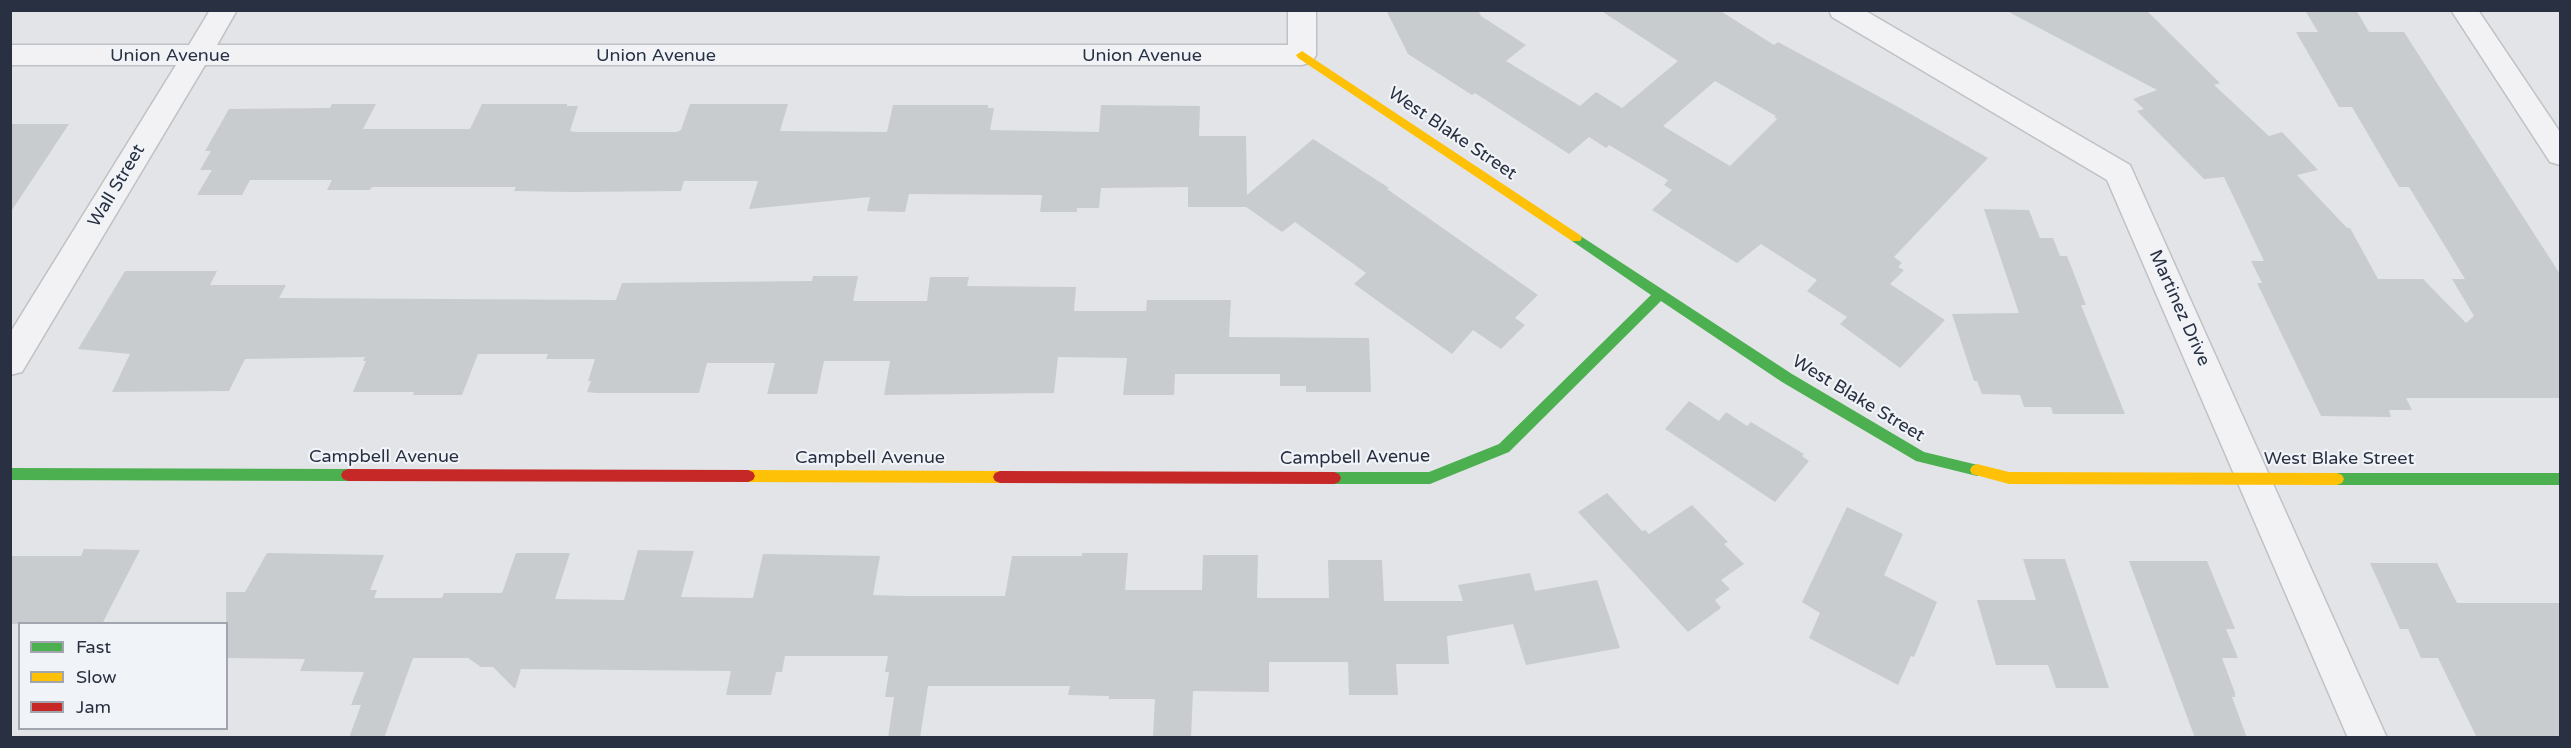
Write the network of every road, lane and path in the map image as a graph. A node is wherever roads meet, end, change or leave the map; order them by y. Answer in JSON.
{"nodes":[{"id":1,"x":224,"y":10,"type":"edge"},
{"id":2,"x":1302,"y":10,"type":"edge"},
{"id":3,"x":1842,"y":10,"type":"edge"},
{"id":4,"x":2464,"y":10,"type":"edge"},
{"id":5,"x":10,"y":55,"type":"edge"},
{"id":6,"x":1302,"y":55,"type":"junction"},
{"id":7,"x":195,"y":56,"type":"junction"},
{"id":8,"x":2560,"y":153,"type":"edge"},
{"id":9,"x":1660,"y":294,"type":"junction"},
{"id":10,"x":10,"y":362,"type":"edge"},
{"id":11,"x":10,"y":474,"type":"edge"},
{"id":12,"x":2254,"y":477,"type":"junction"},
{"id":13,"x":2560,"y":479,"type":"edge"},
{"id":14,"x":2368,"y":738,"type":"edge"}],
"edges":[{"from":1,"to":7,"type":"street","name":"Wall Street"},
{"from":2,"to":6,"type":"street"},
{"from":3,"to":12,"type":"street","name":"Martinez Drive"},
{"from":4,"to":8,"type":"street"},
{"from":5,"to":7,"type":"street","name":"Union Avenue"},
{"from":6,"to":7,"type":"street","name":"Union Avenue"},
{"from":6,"to":9,"type":"street","name":"West Blake Street"},
{"from":7,"to":10,"type":"street","name":"Wall Street"},
{"from":9,"to":11,"type":"street","name":"Campbell Avenue"},
{"from":9,"to":12,"type":"street","name":"West Blake Street"},
{"from":12,"to":13,"type":"street","name":"West Blake Street"},
{"from":12,"to":14,"type":"street","name":"Martinez Drive"}]}
